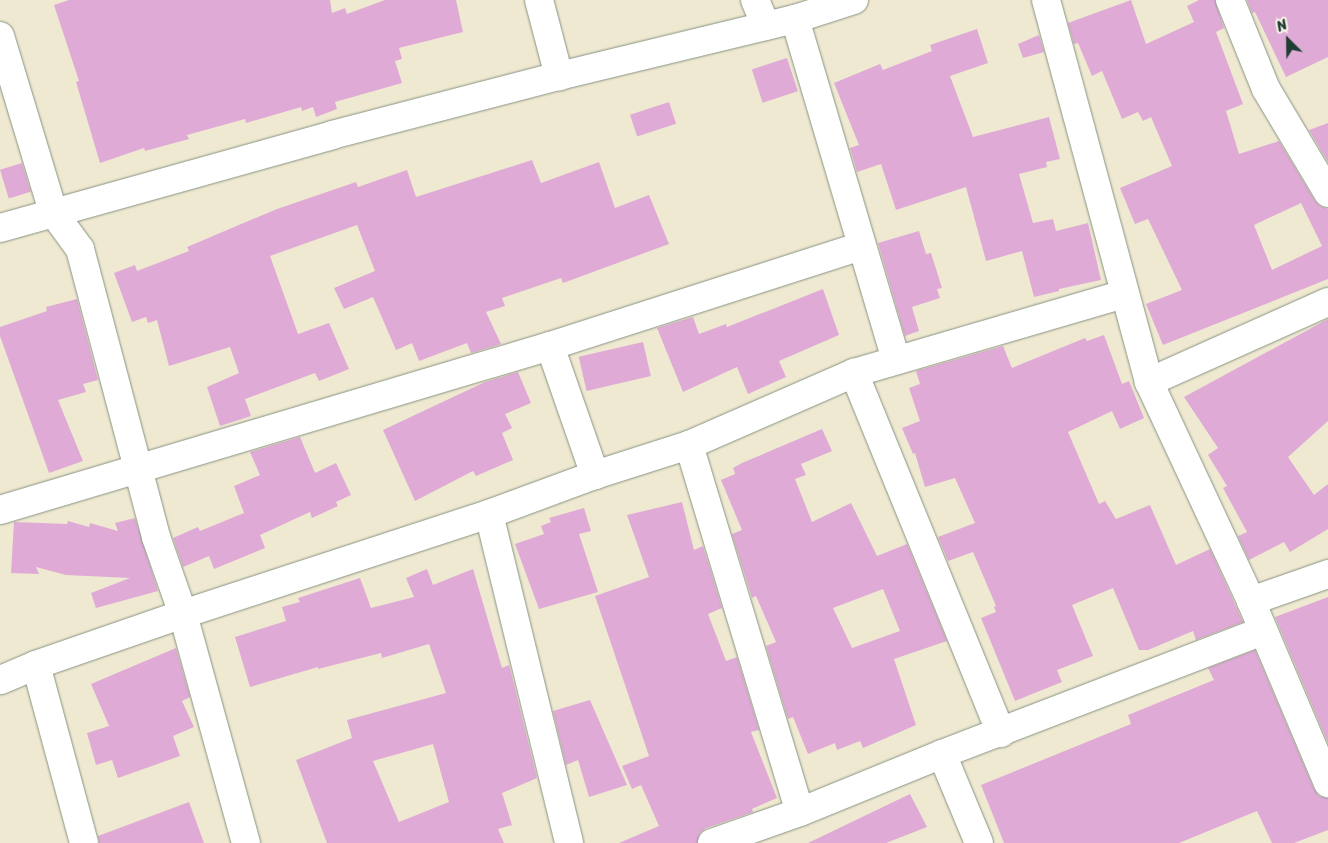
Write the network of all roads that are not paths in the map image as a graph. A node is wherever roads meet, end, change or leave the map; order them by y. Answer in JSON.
{"nodes":[{"id":1,"x":538,"y":0,"type":"edge"},
{"id":2,"x":755,"y":0,"type":"edge"},
{"id":3,"x":854,"y":0,"type":"edge"},
{"id":4,"x":1046,"y":0,"type":"edge"},
{"id":5,"x":1230,"y":0,"type":"edge"},
{"id":6,"x":795,"y":18,"type":"junction"},
{"id":7,"x":766,"y":26,"type":"junction"},
{"id":8,"x":2,"y":48,"type":"edge"},
{"id":9,"x":559,"y":76,"type":"junction"},
{"id":10,"x":1328,"y":193,"type":"edge"},
{"id":11,"x":53,"y":212,"type":"junction"},
{"id":12,"x":0,"y":228,"type":"edge"},
{"id":13,"x":861,"y":246,"type":"junction"},
{"id":14,"x":1125,"y":294,"type":"junction"},
{"id":15,"x":1328,"y":302,"type":"edge"},
{"id":16,"x":550,"y":346,"type":"junction"},
{"id":17,"x":896,"y":359,"type":"junction"},
{"id":18,"x":854,"y":373,"type":"junction"},
{"id":19,"x":1149,"y":382,"type":"junction"},
{"id":20,"x":689,"y":445,"type":"junction"},
{"id":21,"x":137,"y":468,"type":"junction"},
{"id":22,"x":596,"y":475,"type":"junction"},
{"id":23,"x":0,"y":510,"type":"edge"},
{"id":24,"x":489,"y":514,"type":"junction"},
{"id":25,"x":1328,"y":574,"type":"edge"},
{"id":26,"x":1251,"y":601,"type":"junction"},
{"id":27,"x":183,"y":614,"type":"junction"},
{"id":28,"x":1262,"y":631,"type":"junction"},
{"id":29,"x":36,"y":665,"type":"junction"},
{"id":30,"x":0,"y":680,"type":"edge"},
{"id":31,"x":1001,"y":733,"type":"junction"},
{"id":32,"x":942,"y":754,"type":"junction"},
{"id":33,"x":1328,"y":783,"type":"edge"},
{"id":34,"x":800,"y":812,"type":"junction"},
{"id":35,"x":84,"y":843,"type":"edge"},
{"id":36,"x":246,"y":843,"type":"edge"},
{"id":37,"x":569,"y":843,"type":"edge"},
{"id":38,"x":712,"y":843,"type":"edge"},
{"id":39,"x":979,"y":843,"type":"edge"}],
"edges":[{"from":1,"to":9,"type":"street"},
{"from":2,"to":7,"type":"street"},
{"from":3,"to":6,"type":"street"},
{"from":4,"to":14,"type":"street"},
{"from":5,"to":10,"type":"street"},
{"from":6,"to":7,"type":"street"},
{"from":6,"to":13,"type":"street"},
{"from":7,"to":9,"type":"street"},
{"from":8,"to":11,"type":"street"},
{"from":9,"to":11,"type":"street"},
{"from":11,"to":12,"type":"street"},
{"from":11,"to":21,"type":"street"},
{"from":13,"to":16,"type":"street"},
{"from":13,"to":17,"type":"street"},
{"from":14,"to":17,"type":"street"},
{"from":14,"to":19,"type":"street"},
{"from":15,"to":19,"type":"street"},
{"from":16,"to":21,"type":"street"},
{"from":16,"to":22,"type":"street"},
{"from":17,"to":18,"type":"street"},
{"from":18,"to":20,"type":"street"},
{"from":18,"to":31,"type":"street"},
{"from":19,"to":26,"type":"street"},
{"from":20,"to":22,"type":"street"},
{"from":20,"to":34,"type":"street"},
{"from":21,"to":23,"type":"street"},
{"from":21,"to":27,"type":"street"},
{"from":22,"to":24,"type":"street"},
{"from":24,"to":27,"type":"street"},
{"from":24,"to":37,"type":"street"},
{"from":25,"to":26,"type":"street"},
{"from":26,"to":28,"type":"street"},
{"from":27,"to":29,"type":"street"},
{"from":27,"to":36,"type":"street"},
{"from":28,"to":31,"type":"street"},
{"from":28,"to":33,"type":"street"},
{"from":29,"to":30,"type":"street"},
{"from":29,"to":35,"type":"street"},
{"from":31,"to":32,"type":"street"},
{"from":32,"to":34,"type":"street"},
{"from":32,"to":39,"type":"street"},
{"from":34,"to":38,"type":"street"}]}
